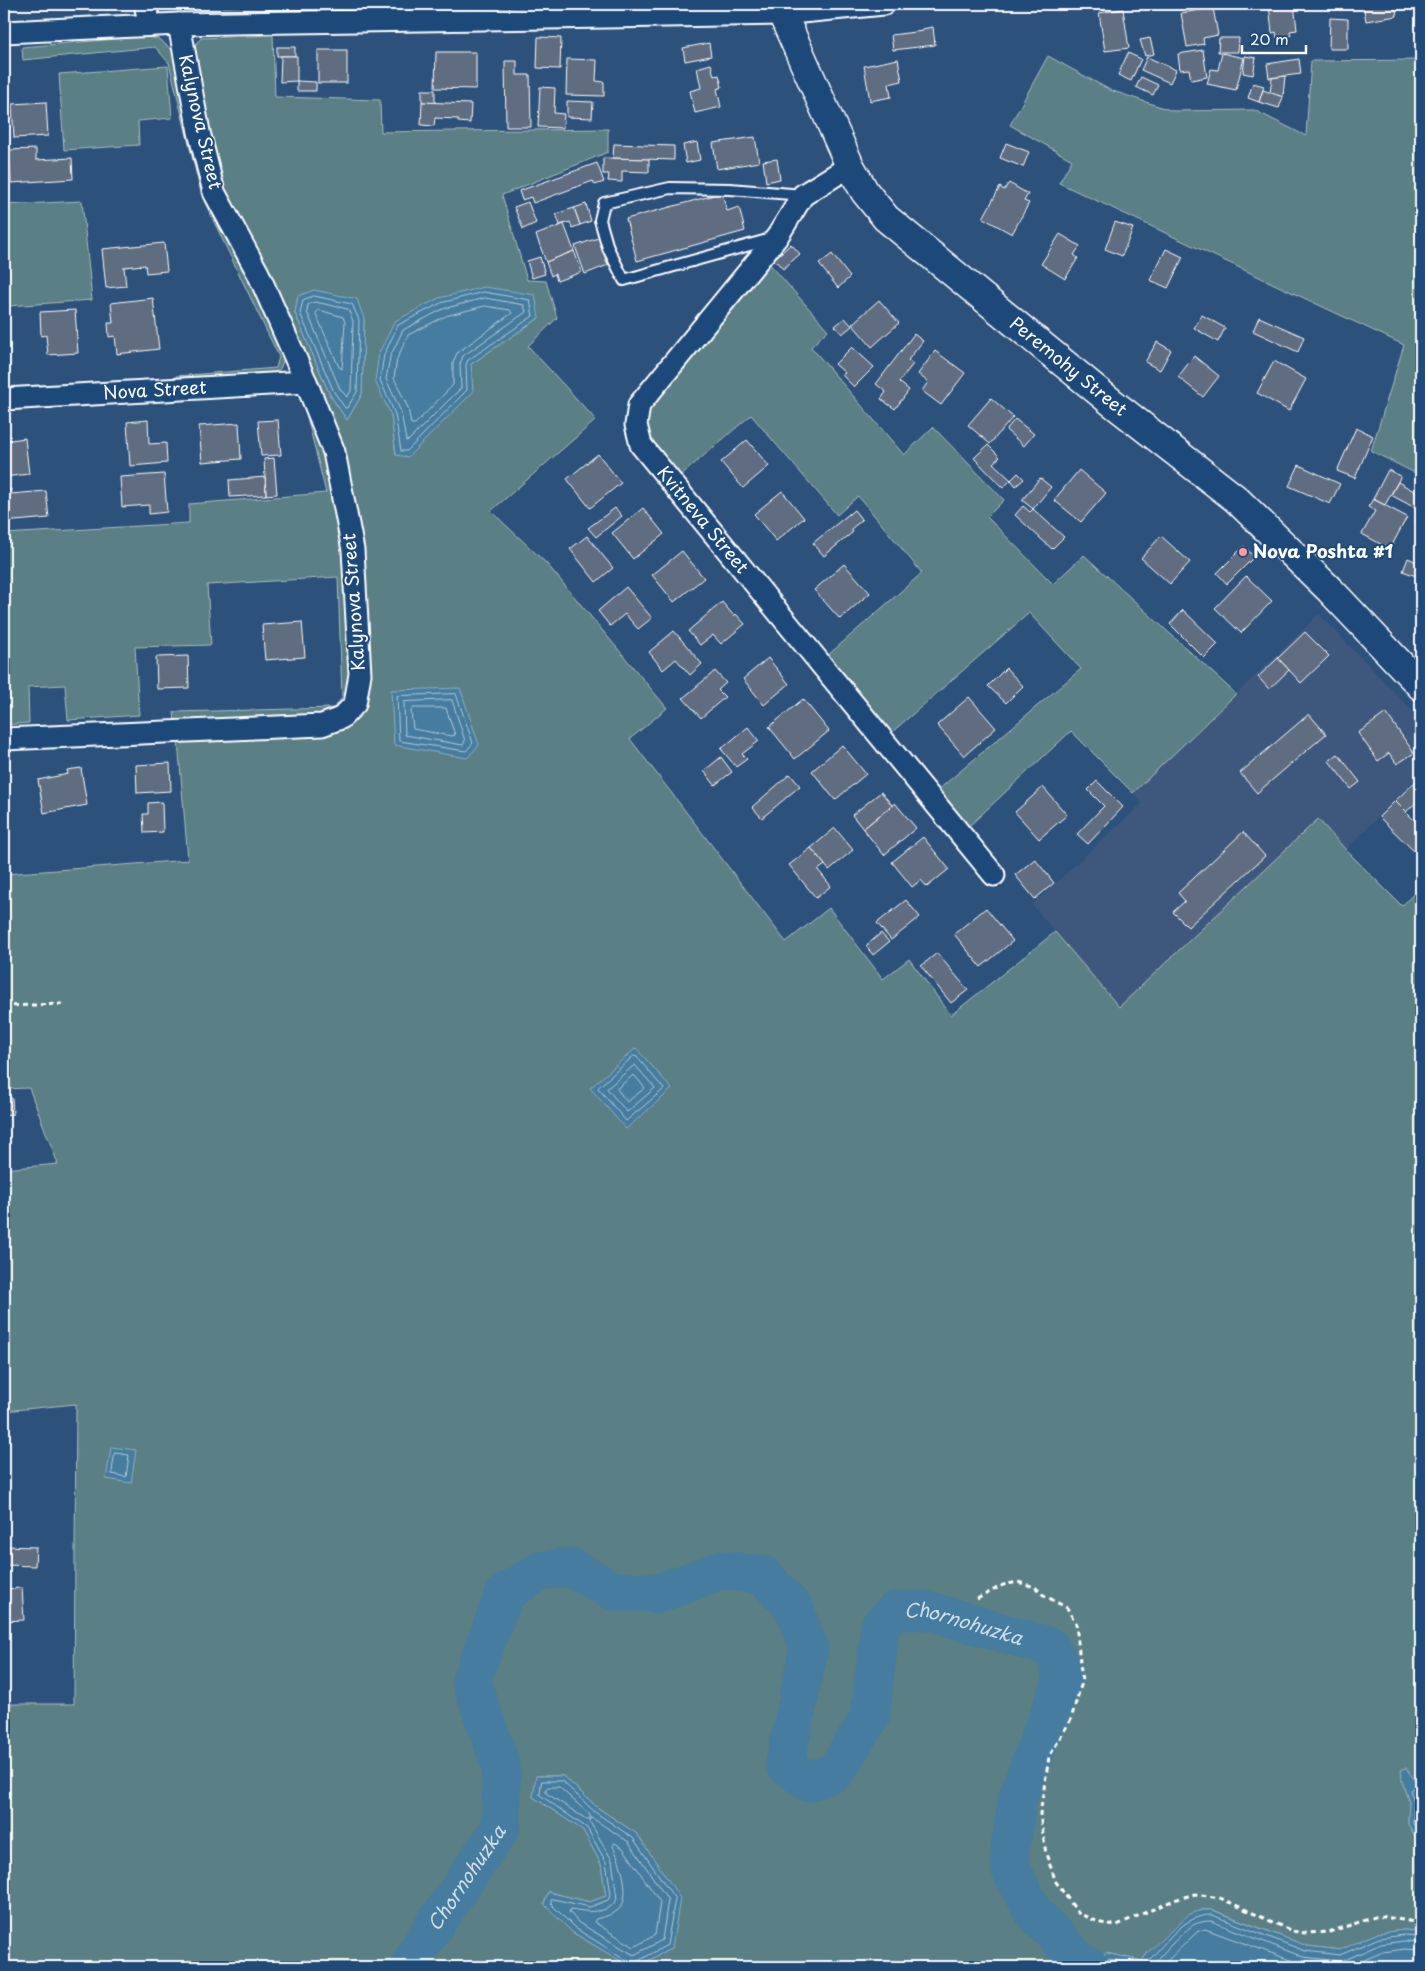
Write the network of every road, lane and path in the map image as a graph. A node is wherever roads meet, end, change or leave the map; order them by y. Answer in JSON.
{"nodes":[{"id":1,"x":145,"y":4,"type":"edge"},
{"id":2,"x":884,"y":4,"type":"edge"},
{"id":3,"x":780,"y":9,"type":"edge"},
{"id":4,"x":179,"y":24,"type":"junction"},
{"id":5,"x":150,"y":25,"type":"junction"},
{"id":6,"x":4,"y":32,"type":"edge"},
{"id":7,"x":850,"y":166,"type":"junction"},
{"id":8,"x":803,"y":195,"type":"junction"},
{"id":9,"x":777,"y":237,"type":"junction"},
{"id":10,"x":306,"y":382,"type":"junction"},
{"id":11,"x":4,"y":399,"type":"edge"},
{"id":12,"x":1421,"y":686,"type":"edge"},
{"id":13,"x":4,"y":739,"type":"edge"},
{"id":14,"x":994,"y":875,"type":"dead end"},
{"id":15,"x":62,"y":1004,"type":"dead end"},
{"id":16,"x":4,"y":1006,"type":"edge"},
{"id":17,"x":977,"y":1599,"type":"dead end"},
{"id":18,"x":1421,"y":1923,"type":"edge"}],
"edges":[{"from":1,"to":5,"type":"street"},
{"from":2,"to":3,"type":"street"},
{"from":3,"to":4,"type":"street"},
{"from":3,"to":7,"type":"main road","name":"Peremohy Street"},
{"from":4,"to":5,"type":"street"},
{"from":4,"to":10,"type":"street","name":"Kalynova Street"},
{"from":5,"to":6,"type":"street"},
{"from":7,"to":8,"type":"street","name":"Kvitneva Street"},
{"from":7,"to":12,"type":"main road","name":"Peremohy Street"},
{"from":8,"to":9,"type":"street","name":"Kvitneva Street"},
{"from":8,"to":9,"type":"lane"},
{"from":9,"to":14,"type":"street","name":"Kvitneva Street"},
{"from":10,"to":11,"type":"street","name":"Nova Street"},
{"from":10,"to":13,"type":"street","name":"Kalynova Street"},
{"from":15,"to":16,"type":"path"},
{"from":17,"to":18,"type":"path"}]}
